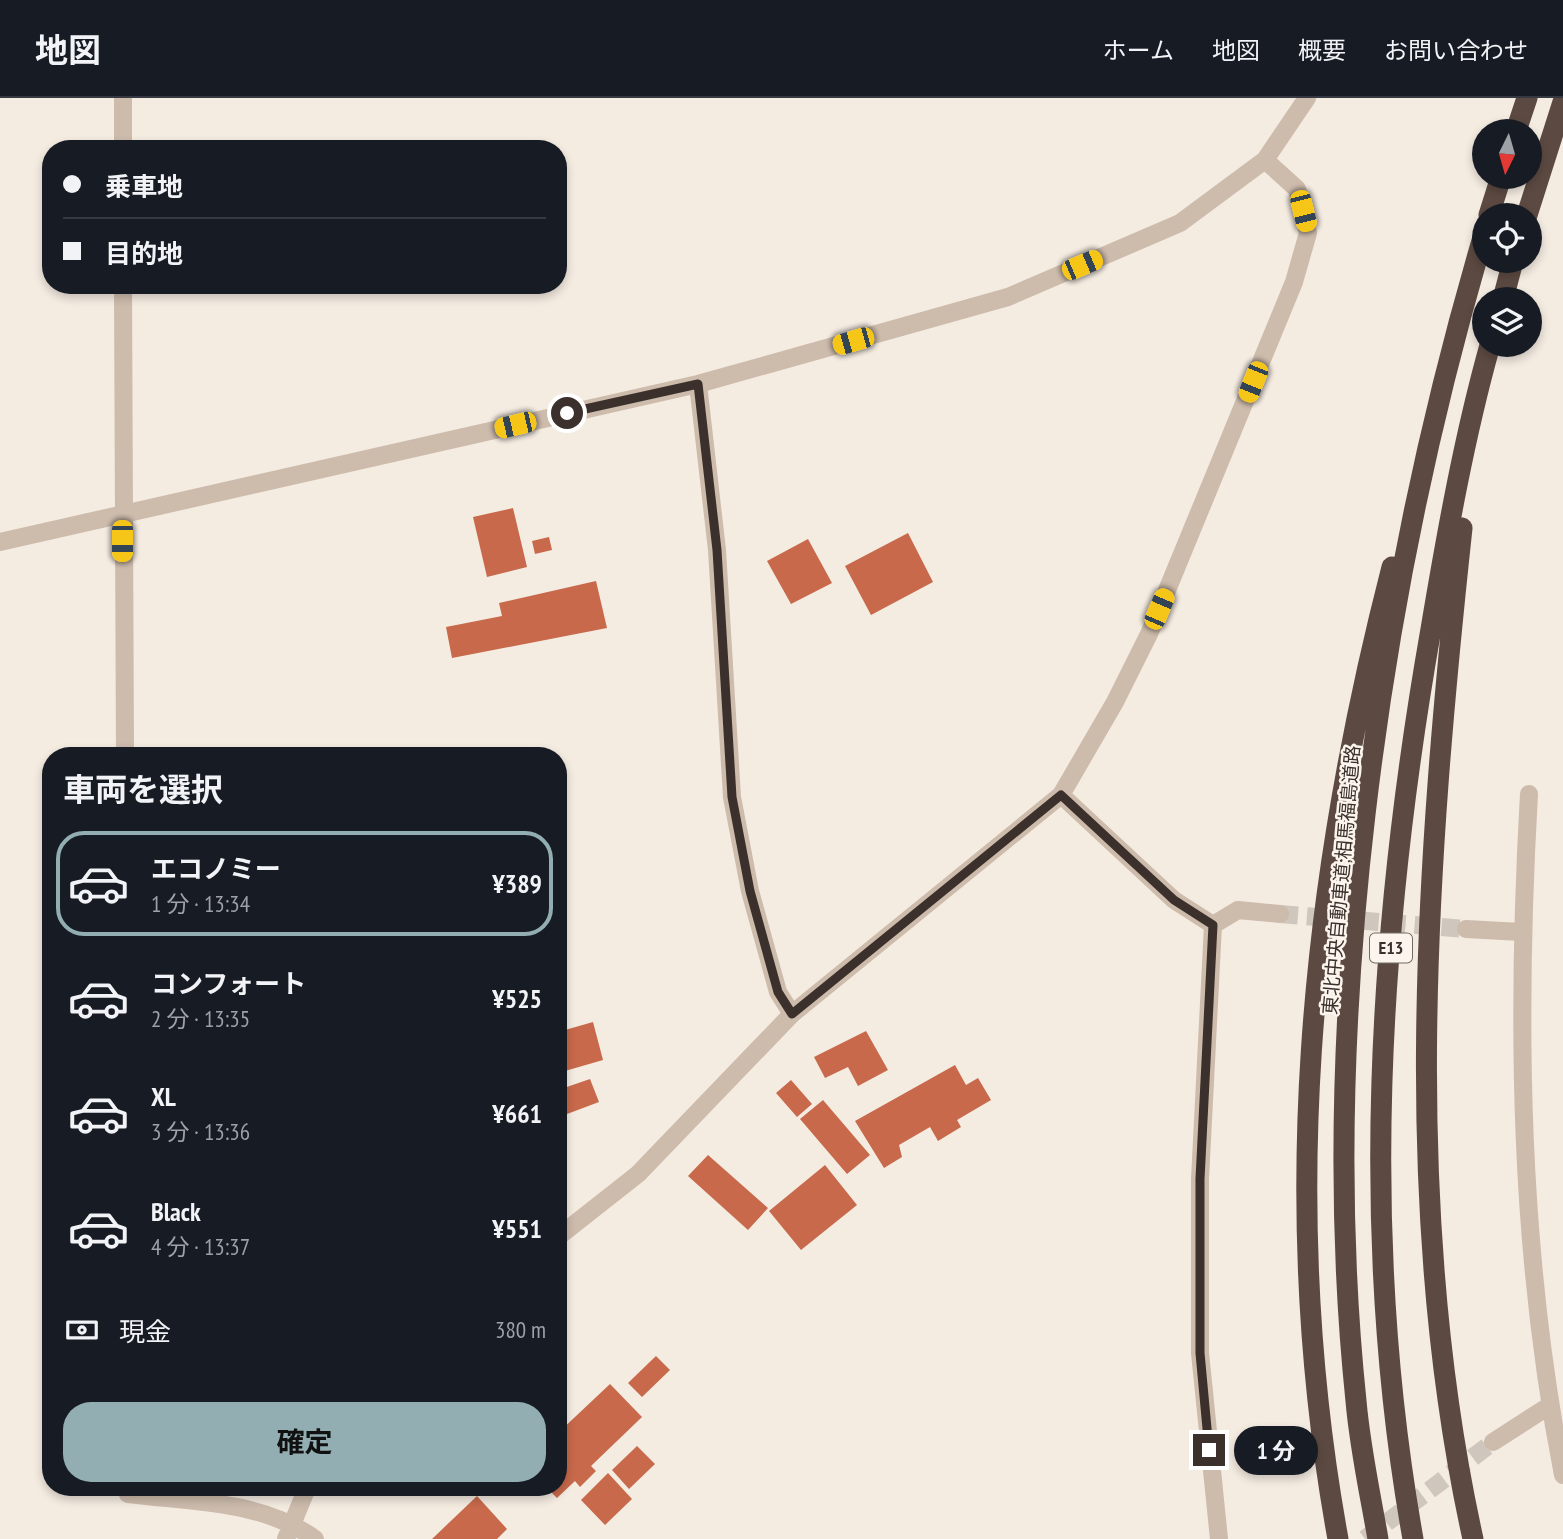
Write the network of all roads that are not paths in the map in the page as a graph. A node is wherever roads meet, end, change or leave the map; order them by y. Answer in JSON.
{"nodes":[{"id":1,"x":123,"y":98,"type":"edge"},
{"id":2,"x":1307,"y":98,"type":"edge"},
{"id":3,"x":1527,"y":98,"type":"edge"},
{"id":4,"x":1563,"y":102,"type":"edge"},
{"id":5,"x":1520,"y":119,"type":"edge"},
{"id":6,"x":123,"y":140,"type":"edge"},
{"id":7,"x":1265,"y":160,"type":"junction"},
{"id":8,"x":1531,"y":203,"type":"edge"},
{"id":9,"x":1473,"y":273,"type":"edge"},
{"id":10,"x":122,"y":294,"type":"edge"},
{"id":11,"x":1486,"y":357,"type":"edge"},
{"id":12,"x":1487,"y":357,"type":"edge"},
{"id":13,"x":1443,"y":379,"type":"junction"},
{"id":14,"x":698,"y":384,"type":"junction"},
{"id":15,"x":122,"y":514,"type":"junction"},
{"id":16,"x":0,"y":541,"type":"edge"},
{"id":17,"x":125,"y":747,"type":"edge"},
{"id":18,"x":1529,"y":794,"type":"dead end"},
{"id":19,"x":1061,"y":795,"type":"junction"},
{"id":20,"x":1280,"y":914,"type":"tunnel mouth"},
{"id":21,"x":1213,"y":925,"type":"junction"},
{"id":22,"x":1466,"y":929,"type":"tunnel mouth"},
{"id":23,"x":1521,"y":932,"type":"junction"},
{"id":24,"x":792,"y":1014,"type":"junction"},
{"id":25,"x":567,"y":1230,"type":"edge"},
{"id":26,"x":1549,"y":1406,"type":"junction"},
{"id":27,"x":1493,"y":1442,"type":"tunnel mouth"},
{"id":28,"x":1563,"y":1475,"type":"edge"},
{"id":29,"x":144,"y":1496,"type":"edge"},
{"id":30,"x":304,"y":1496,"type":"edge"},
{"id":31,"x":289,"y":1530,"type":"edge"},
{"id":32,"x":315,"y":1539,"type":"edge"},
{"id":33,"x":1219,"y":1539,"type":"edge"},
{"id":34,"x":1338,"y":1539,"type":"edge"},
{"id":35,"x":1378,"y":1539,"type":"edge"},
{"id":36,"x":1413,"y":1539,"type":"edge"},
{"id":37,"x":1474,"y":1539,"type":"edge"}],
"edges":[{"from":1,"to":6,"type":"street"},
{"from":2,"to":7,"type":"street"},
{"from":3,"to":5,"type":"highway"},
{"from":4,"to":8,"type":"highway"},
{"from":7,"to":14,"type":"street"},
{"from":7,"to":19,"type":"street"},
{"from":9,"to":13,"type":"highway","name":"東北中央自動車道;相馬福島道路","number":"E13"},
{"from":10,"to":15,"type":"street"},
{"from":11,"to":36,"type":"highway","number":"E13"},
{"from":12,"to":37,"type":"highway"},
{"from":13,"to":34,"type":"highway"},
{"from":13,"to":35,"type":"highway","name":"東北中央自動車道;相馬福島道路","number":"E13"},
{"from":14,"to":15,"type":"street"},
{"from":14,"to":24,"type":"street"},
{"from":15,"to":16,"type":"street"},
{"from":15,"to":17,"type":"street"},
{"from":18,"to":23,"type":"street"},
{"from":19,"to":21,"type":"street"},
{"from":19,"to":24,"type":"street"},
{"from":20,"to":21,"type":"street"},
{"from":21,"to":33,"type":"street"},
{"from":22,"to":23,"type":"street"},
{"from":23,"to":26,"type":"street"},
{"from":24,"to":25,"type":"street"},
{"from":26,"to":27,"type":"street"},
{"from":26,"to":28,"type":"street"},
{"from":29,"to":31,"type":"street"},
{"from":30,"to":31,"type":"street"},
{"from":31,"to":32,"type":"street"}]}
